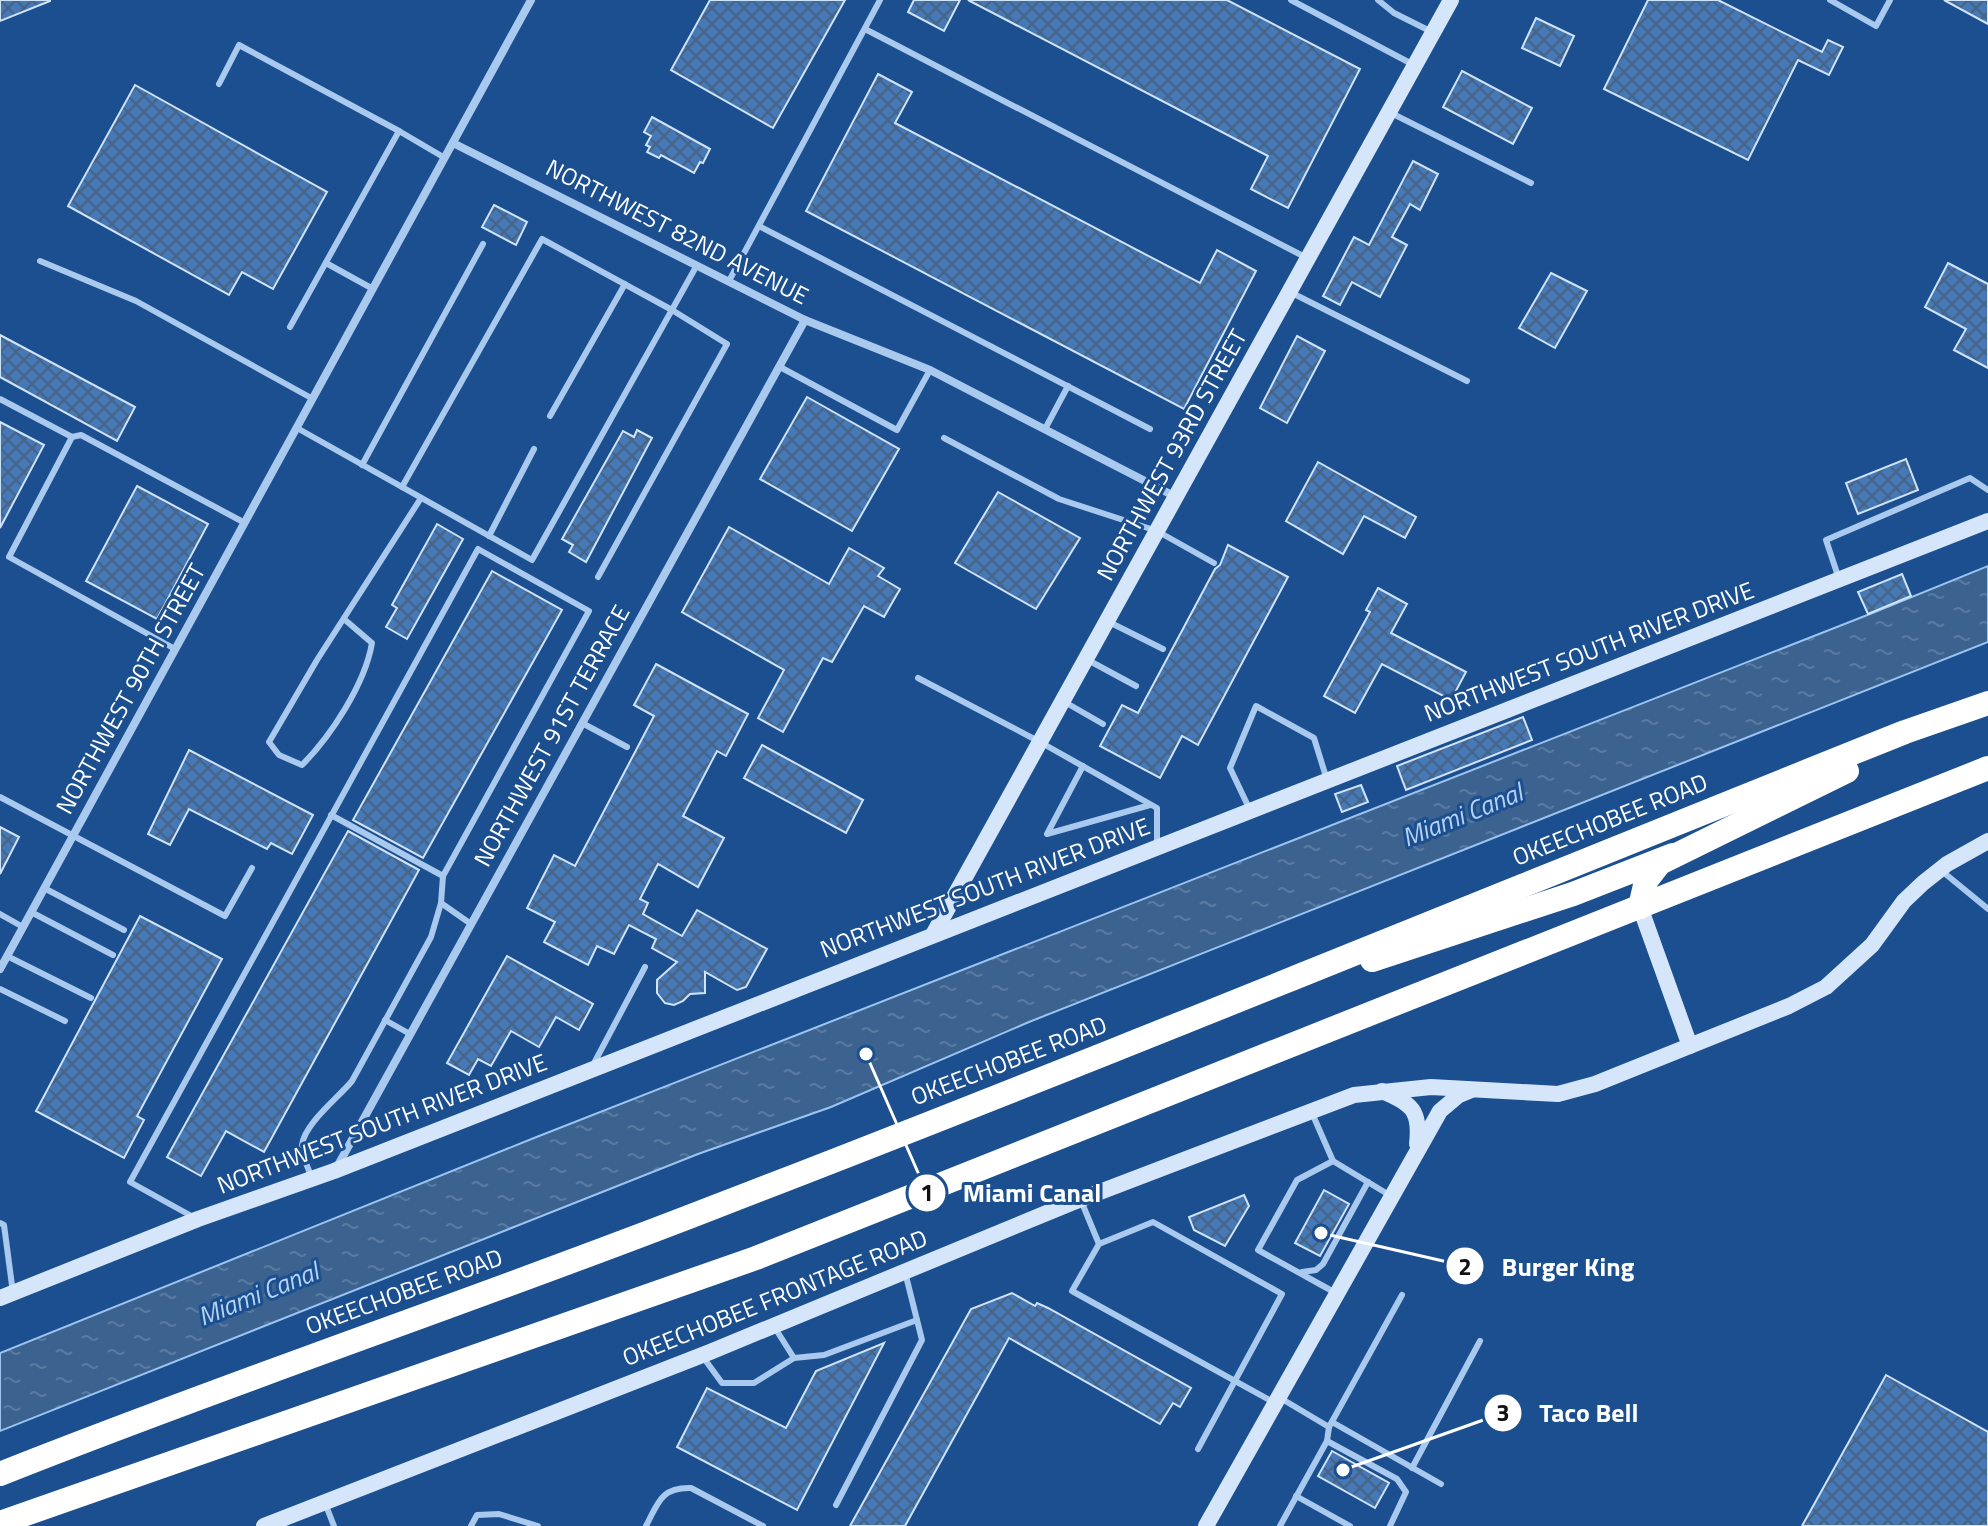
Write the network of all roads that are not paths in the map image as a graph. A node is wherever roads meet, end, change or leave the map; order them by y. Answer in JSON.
{"nodes":[{"id":1,"x":531,"y":0,"type":"edge"},
{"id":2,"x":880,"y":0,"type":"edge"},
{"id":3,"x":1291,"y":0,"type":"edge"},
{"id":4,"x":1378,"y":0,"type":"edge"},
{"id":5,"x":1451,"y":0,"type":"edge"},
{"id":6,"x":1830,"y":0,"type":"edge"},
{"id":7,"x":1890,"y":0,"type":"edge"},
{"id":8,"x":865,"y":29,"type":"junction"},
{"id":9,"x":1433,"y":33,"type":"junction"},
{"id":10,"x":1415,"y":65,"type":"junction"},
{"id":11,"x":219,"y":84,"type":"dead end"},
{"id":12,"x":1389,"y":112,"type":"junction"},
{"id":13,"x":399,"y":131,"type":"junction"},
{"id":14,"x":453,"y":143,"type":"junction"},
{"id":15,"x":445,"y":158,"type":"junction"},
{"id":16,"x":1531,"y":183,"type":"dead end"},
{"id":17,"x":759,"y":226,"type":"junction"},
{"id":18,"x":483,"y":244,"type":"dead end"},
{"id":19,"x":1308,"y":259,"type":"junction"},
{"id":20,"x":40,"y":261,"type":"dead end"},
{"id":21,"x":326,"y":263,"type":"junction"},
{"id":22,"x":697,"y":265,"type":"junction"},
{"id":23,"x":729,"y":281,"type":"junction"},
{"id":24,"x":625,"y":284,"type":"junction"},
{"id":25,"x":373,"y":289,"type":"junction"},
{"id":26,"x":1290,"y":292,"type":"junction"},
{"id":27,"x":672,"y":310,"type":"junction"},
{"id":28,"x":805,"y":320,"type":"junction"},
{"id":29,"x":290,"y":327,"type":"dead end"},
{"id":30,"x":780,"y":367,"type":"junction"},
{"id":31,"x":930,"y":370,"type":"junction"},
{"id":32,"x":1467,"y":381,"type":"dead end"},
{"id":33,"x":1068,"y":386,"type":"junction"},
{"id":34,"x":0,"y":399,"type":"edge"},
{"id":35,"x":313,"y":399,"type":"junction"},
{"id":36,"x":550,"y":416,"type":"dead end"},
{"id":37,"x":297,"y":428,"type":"junction"},
{"id":38,"x":1045,"y":429,"type":"junction"},
{"id":39,"x":1150,"y":429,"type":"dead end"},
{"id":40,"x":72,"y":437,"type":"junction"},
{"id":41,"x":944,"y":438,"type":"dead end"},
{"id":42,"x":534,"y":449,"type":"dead end"},
{"id":43,"x":362,"y":465,"type":"junction"},
{"id":44,"x":402,"y":487,"type":"junction"},
{"id":45,"x":1988,"y":490,"type":"edge"},
{"id":46,"x":1176,"y":497,"type":"junction"},
{"id":47,"x":421,"y":498,"type":"junction"},
{"id":48,"x":1988,"y":521,"type":"edge"},
{"id":49,"x":245,"y":523,"type":"junction"},
{"id":50,"x":1157,"y":531,"type":"junction"},
{"id":51,"x":489,"y":536,"type":"junction"},
{"id":52,"x":0,"y":553,"type":"edge"},
{"id":53,"x":9,"y":557,"type":"junction"},
{"id":54,"x":1214,"y":563,"type":"dead end"},
{"id":55,"x":598,"y":577,"type":"dead end"},
{"id":56,"x":1839,"y":580,"type":"junction"},
{"id":57,"x":344,"y":619,"type":"junction"},
{"id":58,"x":1107,"y":621,"type":"junction"},
{"id":59,"x":175,"y":649,"type":"junction"},
{"id":60,"x":1163,"y":649,"type":"dead end"},
{"id":61,"x":1086,"y":659,"type":"junction"},
{"id":62,"x":918,"y":678,"type":"dead end"},
{"id":63,"x":1136,"y":686,"type":"dead end"},
{"id":64,"x":1063,"y":701,"type":"junction"},
{"id":65,"x":1985,"y":704,"type":"edge"},
{"id":66,"x":582,"y":723,"type":"junction"},
{"id":67,"x":1103,"y":724,"type":"dead end"},
{"id":68,"x":1040,"y":742,"type":"junction"},
{"id":69,"x":627,"y":747,"type":"dead end"},
{"id":70,"x":1083,"y":766,"type":"junction"},
{"id":71,"x":1988,"y":768,"type":"edge"},
{"id":72,"x":1327,"y":780,"type":"junction"},
{"id":73,"x":0,"y":797,"type":"edge"},
{"id":74,"x":1151,"y":805,"type":"junction"},
{"id":75,"x":1250,"y":810,"type":"junction"},
{"id":76,"x":331,"y":815,"type":"junction"},
{"id":77,"x":74,"y":834,"type":"junction"},
{"id":78,"x":1988,"y":841,"type":"edge"},
{"id":79,"x":1157,"y":846,"type":"junction"},
{"id":80,"x":1673,"y":855,"type":"junction"},
{"id":81,"x":252,"y":868,"type":"dead end"},
{"id":82,"x":1940,"y":869,"type":"junction"},
{"id":83,"x":443,"y":876,"type":"junction"},
{"id":84,"x":44,"y":888,"type":"junction"},
{"id":85,"x":1573,"y":894,"type":"junction"},
{"id":86,"x":441,"y":903,"type":"junction"},
{"id":87,"x":1640,"y":907,"type":"junction"},
{"id":88,"x":1988,"y":909,"type":"edge"},
{"id":89,"x":31,"y":912,"type":"junction"},
{"id":90,"x":0,"y":914,"type":"edge"},
{"id":91,"x":471,"y":924,"type":"junction"},
{"id":92,"x":23,"y":927,"type":"junction"},
{"id":93,"x":124,"y":930,"type":"dead end"},
{"id":94,"x":934,"y":933,"type":"junction"},
{"id":95,"x":113,"y":955,"type":"dead end"},
{"id":96,"x":7,"y":956,"type":"junction"},
{"id":97,"x":645,"y":967,"type":"dead end"},
{"id":98,"x":0,"y":969,"type":"edge"},
{"id":99,"x":0,"y":989,"type":"edge"},
{"id":100,"x":91,"y":998,"type":"dead end"},
{"id":101,"x":1225,"y":1007,"type":"junction"},
{"id":102,"x":385,"y":1020,"type":"junction"},
{"id":103,"x":65,"y":1021,"type":"dead end"},
{"id":104,"x":410,"y":1034,"type":"junction"},
{"id":105,"x":1690,"y":1046,"type":"junction"},
{"id":106,"x":590,"y":1070,"type":"junction"},
{"id":107,"x":1472,"y":1089,"type":"junction"},
{"id":108,"x":1381,"y":1091,"type":"junction"},
{"id":109,"x":1311,"y":1110,"type":"junction"},
{"id":110,"x":1417,"y":1150,"type":"junction"},
{"id":111,"x":1333,"y":1161,"type":"junction"},
{"id":112,"x":334,"y":1171,"type":"junction"},
{"id":113,"x":312,"y":1179,"type":"junction"},
{"id":114,"x":1368,"y":1182,"type":"junction"},
{"id":115,"x":1391,"y":1196,"type":"junction"},
{"id":116,"x":1080,"y":1199,"type":"junction"},
{"id":117,"x":198,"y":1219,"type":"junction"},
{"id":118,"x":0,"y":1223,"type":"edge"},
{"id":119,"x":1099,"y":1244,"type":"junction"},
{"id":120,"x":905,"y":1272,"type":"junction"},
{"id":121,"x":1298,"y":1272,"type":"junction"},
{"id":122,"x":1337,"y":1294,"type":"junction"},
{"id":123,"x":1402,"y":1295,"type":"dead end"},
{"id":124,"x":6,"y":1296,"type":"edge"},
{"id":125,"x":917,"y":1320,"type":"junction"},
{"id":126,"x":774,"y":1326,"type":"junction"},
{"id":127,"x":1480,"y":1341,"type":"dead end"},
{"id":128,"x":702,"y":1356,"type":"junction"},
{"id":129,"x":794,"y":1358,"type":"junction"},
{"id":130,"x":1235,"y":1381,"type":"junction"},
{"id":131,"x":347,"y":1400,"type":"junction"},
{"id":132,"x":1277,"y":1400,"type":"junction"},
{"id":133,"x":1330,"y":1424,"type":"junction"},
{"id":134,"x":1327,"y":1441,"type":"junction"},
{"id":135,"x":1198,"y":1449,"type":"dead end"},
{"id":136,"x":1412,"y":1468,"type":"junction"},
{"id":137,"x":0,"y":1474,"type":"edge"},
{"id":138,"x":1441,"y":1484,"type":"dead end"},
{"id":139,"x":1296,"y":1496,"type":"junction"},
{"id":140,"x":325,"y":1503,"type":"junction"},
{"id":141,"x":836,"y":1505,"type":"dead end"},
{"id":142,"x":0,"y":1510,"type":"edge"},
{"id":143,"x":0,"y":1523,"type":"edge"},
{"id":144,"x":264,"y":1526,"type":"edge"},
{"id":145,"x":334,"y":1526,"type":"edge"},
{"id":146,"x":471,"y":1526,"type":"edge"},
{"id":147,"x":538,"y":1526,"type":"edge"},
{"id":148,"x":646,"y":1526,"type":"edge"},
{"id":149,"x":763,"y":1526,"type":"edge"},
{"id":150,"x":1206,"y":1526,"type":"edge"},
{"id":151,"x":1280,"y":1526,"type":"edge"},
{"id":152,"x":1350,"y":1526,"type":"edge"},
{"id":153,"x":1390,"y":1526,"type":"edge"}],
"edges":[{"from":1,"to":14,"type":"street"},
{"from":2,"to":8,"type":"lane"},
{"from":3,"to":10,"type":"lane"},
{"from":4,"to":9,"type":"lane"},
{"from":5,"to":9,"type":"street","name":"NORTHWEST 93RD STREET"},
{"from":6,"to":7,"type":"lane"},
{"from":8,"to":17,"type":"lane"},
{"from":8,"to":19,"type":"lane"},
{"from":9,"to":10,"type":"street","name":"NORTHWEST 93RD STREET"},
{"from":10,"to":12,"type":"street","name":"NORTHWEST 93RD STREET"},
{"from":11,"to":13,"type":"lane"},
{"from":12,"to":16,"type":"lane"},
{"from":12,"to":19,"type":"street","name":"NORTHWEST 93RD STREET"},
{"from":13,"to":15,"type":"lane"},
{"from":13,"to":21,"type":"lane"},
{"from":14,"to":15,"type":"street"},
{"from":14,"to":22,"type":"street","name":"NORTHWEST 82ND AVENUE"},
{"from":15,"to":25,"type":"street"},
{"from":17,"to":23,"type":"lane"},
{"from":17,"to":33,"type":"lane"},
{"from":18,"to":43,"type":"lane"},
{"from":19,"to":26,"type":"street","name":"NORTHWEST 93RD STREET"},
{"from":20,"to":35,"type":"lane"},
{"from":21,"to":25,"type":"lane"},
{"from":21,"to":29,"type":"lane"},
{"from":22,"to":23,"type":"street","name":"NORTHWEST 82ND AVENUE"},
{"from":22,"to":27,"type":"lane"},
{"from":23,"to":28,"type":"street","name":"NORTHWEST 82ND AVENUE"},
{"from":24,"to":27,"type":"lane"},
{"from":24,"to":36,"type":"lane"},
{"from":24,"to":44,"type":"lane"},
{"from":25,"to":35,"type":"street"},
{"from":26,"to":32,"type":"lane"},
{"from":26,"to":46,"type":"street","name":"NORTHWEST 93RD STREET"},
{"from":27,"to":51,"type":"lane"},
{"from":27,"to":55,"type":"lane"},
{"from":28,"to":30,"type":"street","name":"NORTHWEST 91ST TERRACE"},
{"from":28,"to":31,"type":"street","name":"NORTHWEST 82ND AVENUE"},
{"from":30,"to":31,"type":"lane"},
{"from":30,"to":66,"type":"street","name":"NORTHWEST 91ST TERRACE"},
{"from":31,"to":38,"type":"street","name":"NORTHWEST 82ND AVENUE"},
{"from":33,"to":38,"type":"lane"},
{"from":33,"to":39,"type":"lane"},
{"from":34,"to":40,"type":"lane"},
{"from":35,"to":37,"type":"street"},
{"from":37,"to":43,"type":"lane"},
{"from":37,"to":49,"type":"street","name":"NORTHWEST 90TH STREET"},
{"from":38,"to":46,"type":"street","name":"NORTHWEST 82ND AVENUE"},
{"from":40,"to":49,"type":"lane"},
{"from":40,"to":53,"type":"lane"},
{"from":41,"to":50,"type":"lane"},
{"from":42,"to":51,"type":"lane"},
{"from":43,"to":44,"type":"lane"},
{"from":44,"to":47,"type":"lane"},
{"from":45,"to":56,"type":"lane"},
{"from":46,"to":50,"type":"street","name":"NORTHWEST 93RD STREET"},
{"from":47,"to":51,"type":"lane"},
{"from":47,"to":57,"type":"lane"},
{"from":48,"to":56,"type":"street","name":"NORTHWEST SOUTH RIVER DRIVE"},
{"from":49,"to":59,"type":"street","name":"NORTHWEST 90TH STREET"},
{"from":50,"to":54,"type":"lane"},
{"from":50,"to":58,"type":"street","name":"NORTHWEST 93RD STREET"},
{"from":52,"to":53,"type":"lane"},
{"from":53,"to":59,"type":"lane"},
{"from":56,"to":72,"type":"street","name":"NORTHWEST SOUTH RIVER DRIVE"},
{"from":57,"to":57,"type":"lane"},
{"from":58,"to":60,"type":"lane"},
{"from":58,"to":61,"type":"street","name":"NORTHWEST 93RD STREET"},
{"from":59,"to":77,"type":"street","name":"NORTHWEST 90TH STREET"},
{"from":61,"to":63,"type":"lane"},
{"from":61,"to":64,"type":"street","name":"NORTHWEST 93RD STREET"},
{"from":62,"to":68,"type":"lane"},
{"from":64,"to":67,"type":"lane"},
{"from":64,"to":68,"type":"street","name":"NORTHWEST 93RD STREET"},
{"from":65,"to":80,"type":"highway"},
{"from":65,"to":101,"type":"highway","name":"OKEECHOBEE ROAD"},
{"from":66,"to":69,"type":"lane"},
{"from":66,"to":91,"type":"street","name":"NORTHWEST 91ST TERRACE"},
{"from":68,"to":70,"type":"lane"},
{"from":68,"to":94,"type":"street","name":"NORTHWEST 93RD STREET"},
{"from":70,"to":74,"type":"lane"},
{"from":70,"to":74,"type":"lane"},
{"from":71,"to":87,"type":"highway"},
{"from":72,"to":75,"type":"street","name":"NORTHWEST SOUTH RIVER DRIVE"},
{"from":72,"to":75,"type":"lane"},
{"from":73,"to":77,"type":"lane"},
{"from":74,"to":79,"type":"lane"},
{"from":75,"to":79,"type":"street","name":"NORTHWEST SOUTH RIVER DRIVE"},
{"from":76,"to":83,"type":"lane"},
{"from":76,"to":83,"type":"lane"},
{"from":76,"to":117,"type":"lane"},
{"from":77,"to":81,"type":"lane"},
{"from":77,"to":84,"type":"street","name":"NORTHWEST 90TH STREET"},
{"from":78,"to":82,"type":"street","name":"OKEECHOBEE FRONTAGE ROAD"},
{"from":79,"to":94,"type":"street","name":"NORTHWEST SOUTH RIVER DRIVE"},
{"from":80,"to":85,"type":"highway"},
{"from":80,"to":87,"type":"highway"},
{"from":82,"to":88,"type":"lane"},
{"from":82,"to":105,"type":"street","name":"OKEECHOBEE FRONTAGE ROAD"},
{"from":83,"to":86,"type":"lane"},
{"from":84,"to":89,"type":"street","name":"NORTHWEST 90TH STREET"},
{"from":84,"to":93,"type":"lane"},
{"from":85,"to":87,"type":"highway"},
{"from":85,"to":101,"type":"highway"},
{"from":86,"to":91,"type":"lane"},
{"from":86,"to":102,"type":"lane"},
{"from":87,"to":105,"type":"street"},
{"from":87,"to":131,"type":"highway"},
{"from":89,"to":92,"type":"street","name":"NORTHWEST 90TH STREET"},
{"from":89,"to":95,"type":"lane"},
{"from":90,"to":92,"type":"lane"},
{"from":91,"to":104,"type":"street","name":"NORTHWEST 91ST TERRACE"},
{"from":92,"to":96,"type":"street","name":"NORTHWEST 90TH STREET"},
{"from":94,"to":106,"type":"street","name":"NORTHWEST SOUTH RIVER DRIVE"},
{"from":96,"to":98,"type":"street","name":"NORTHWEST 90TH STREET"},
{"from":96,"to":100,"type":"lane"},
{"from":97,"to":106,"type":"lane"},
{"from":99,"to":103,"type":"lane"},
{"from":101,"to":137,"type":"highway","name":"OKEECHOBEE ROAD"},
{"from":102,"to":104,"type":"lane"},
{"from":102,"to":113,"type":"lane"},
{"from":104,"to":112,"type":"street","name":"NORTHWEST 91ST TERRACE"},
{"from":105,"to":107,"type":"street","name":"OKEECHOBEE FRONTAGE ROAD"},
{"from":106,"to":112,"type":"street","name":"NORTHWEST SOUTH RIVER DRIVE"},
{"from":107,"to":108,"type":"street","name":"OKEECHOBEE FRONTAGE ROAD"},
{"from":107,"to":110,"type":"street"},
{"from":108,"to":109,"type":"street","name":"OKEECHOBEE FRONTAGE ROAD"},
{"from":108,"to":110,"type":"street"},
{"from":109,"to":111,"type":"lane"},
{"from":109,"to":116,"type":"street","name":"OKEECHOBEE FRONTAGE ROAD"},
{"from":110,"to":115,"type":"street"},
{"from":111,"to":114,"type":"lane"},
{"from":111,"to":121,"type":"lane"},
{"from":112,"to":113,"type":"street","name":"NORTHWEST SOUTH RIVER DRIVE"},
{"from":113,"to":117,"type":"street","name":"NORTHWEST SOUTH RIVER DRIVE"},
{"from":114,"to":115,"type":"lane"},
{"from":114,"to":121,"type":"lane"},
{"from":115,"to":122,"type":"street"},
{"from":116,"to":119,"type":"lane"},
{"from":116,"to":120,"type":"street","name":"OKEECHOBEE FRONTAGE ROAD"},
{"from":117,"to":124,"type":"street","name":"NORTHWEST SOUTH RIVER DRIVE"},
{"from":118,"to":124,"type":"lane"},
{"from":119,"to":130,"type":"lane"},
{"from":119,"to":130,"type":"lane"},
{"from":120,"to":125,"type":"lane"},
{"from":120,"to":126,"type":"street","name":"OKEECHOBEE FRONTAGE ROAD"},
{"from":121,"to":122,"type":"lane"},
{"from":122,"to":132,"type":"street"},
{"from":123,"to":133,"type":"lane"},
{"from":125,"to":129,"type":"lane"},
{"from":125,"to":141,"type":"lane"},
{"from":126,"to":128,"type":"street","name":"OKEECHOBEE FRONTAGE ROAD"},
{"from":126,"to":129,"type":"lane"},
{"from":127,"to":136,"type":"lane"},
{"from":128,"to":129,"type":"lane"},
{"from":128,"to":140,"type":"street","name":"OKEECHOBEE FRONTAGE ROAD"},
{"from":130,"to":132,"type":"lane"},
{"from":130,"to":135,"type":"lane"},
{"from":131,"to":142,"type":"highway"},
{"from":131,"to":143,"type":"highway"},
{"from":132,"to":133,"type":"lane"},
{"from":132,"to":150,"type":"street"},
{"from":133,"to":134,"type":"lane"},
{"from":133,"to":136,"type":"lane"},
{"from":134,"to":139,"type":"lane"},
{"from":134,"to":153,"type":"lane"},
{"from":136,"to":138,"type":"lane"},
{"from":139,"to":151,"type":"lane"},
{"from":139,"to":152,"type":"lane"},
{"from":140,"to":144,"type":"street","name":"OKEECHOBEE FRONTAGE ROAD"},
{"from":140,"to":145,"type":"lane"},
{"from":146,"to":147,"type":"lane"},
{"from":148,"to":149,"type":"lane"}]}
